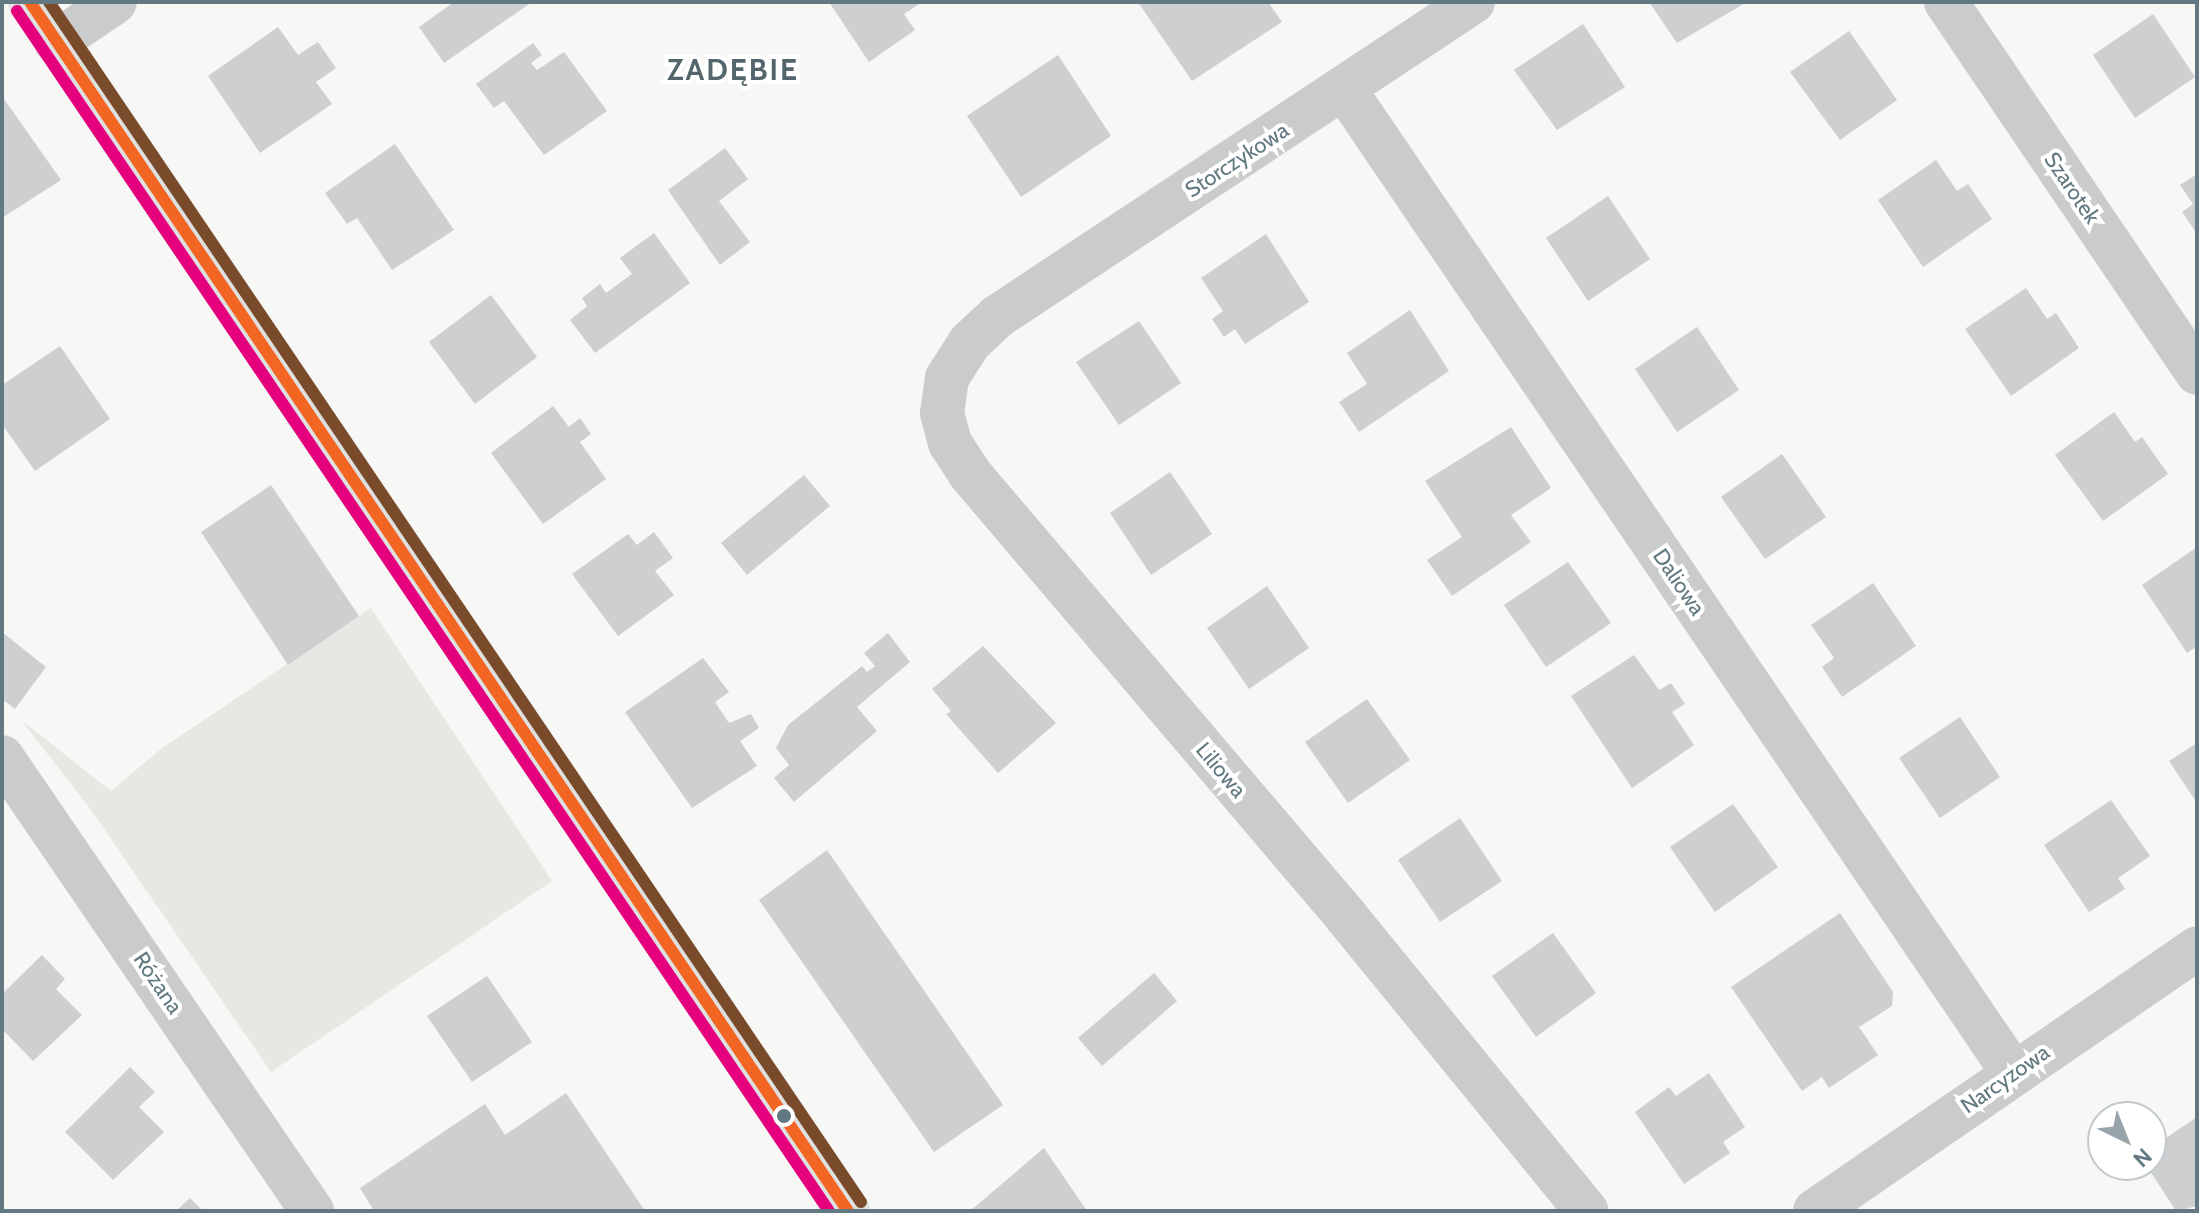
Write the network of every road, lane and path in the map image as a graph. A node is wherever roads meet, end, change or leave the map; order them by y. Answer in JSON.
{"nodes":[{"id":1,"x":30,"y":2,"type":"edge"},
{"id":2,"x":115,"y":2,"type":"edge"},
{"id":3,"x":1473,"y":2,"type":"edge"},
{"id":4,"x":1946,"y":2,"type":"edge"},
{"id":5,"x":56,"y":42,"type":"junction"},
{"id":6,"x":1345,"y":90,"type":"junction"},
{"id":7,"x":998,"y":316,"type":"joint"},
{"id":8,"x":2197,"y":373,"type":"edge"},
{"id":9,"x":2,"y":757,"type":"edge"},
{"id":10,"x":2197,"y":948,"type":"edge"},
{"id":11,"x":2013,"y":1073,"type":"junction"},
{"id":12,"x":312,"y":1211,"type":"edge"},
{"id":13,"x":848,"y":1211,"type":"edge"},
{"id":14,"x":1586,"y":1211,"type":"edge"},
{"id":15,"x":1815,"y":1211,"type":"edge"}],
"edges":[{"from":1,"to":5,"type":"street"},
{"from":2,"to":5,"type":"street"},
{"from":3,"to":6,"type":"street","name":"Storczykowa"},
{"from":4,"to":8,"type":"street","name":"Szarotek"},
{"from":5,"to":13,"type":"street"},
{"from":6,"to":7,"type":"street","name":"Storczykowa"},
{"from":6,"to":11,"type":"street","name":"Daliowa"},
{"from":7,"to":14,"type":"street","name":"Liliowa"},
{"from":9,"to":12,"type":"street","name":"Różana"},
{"from":10,"to":11,"type":"street","name":"Narcyzowa"},
{"from":11,"to":15,"type":"street","name":"Narcyzowa"}]}
